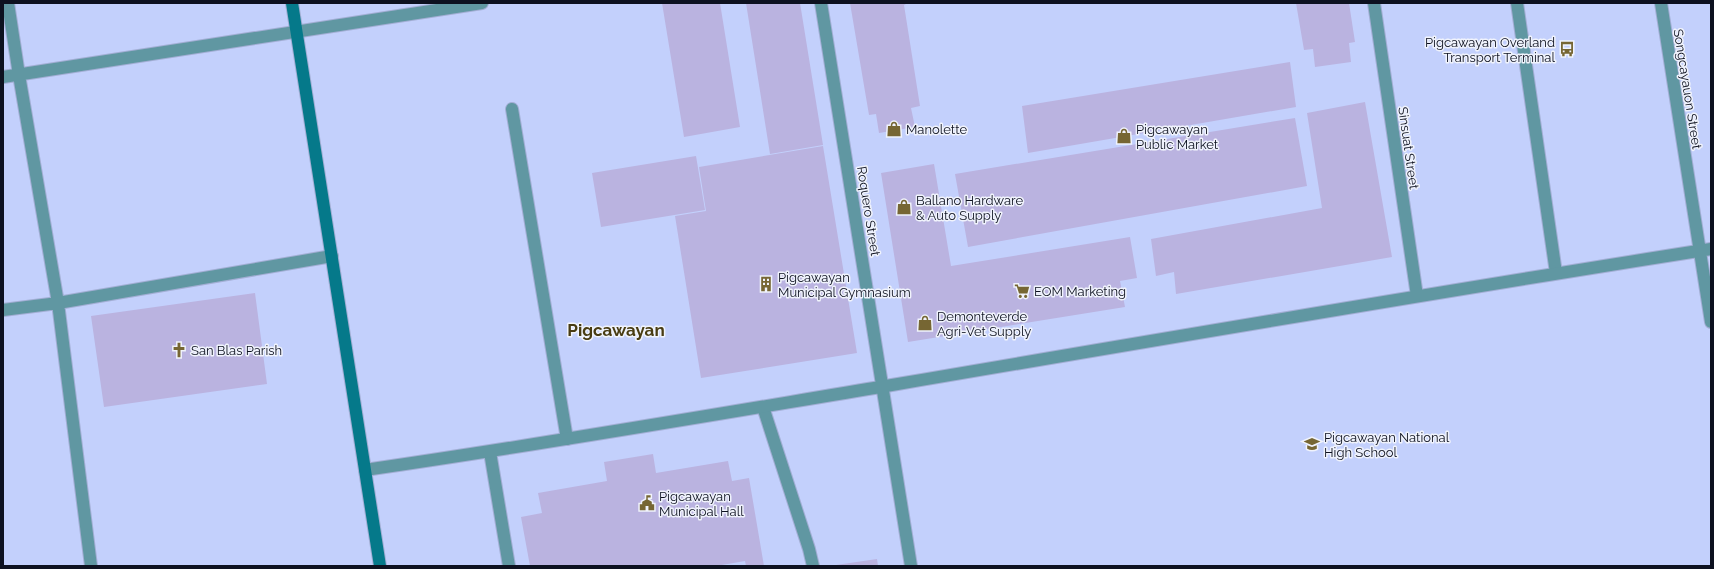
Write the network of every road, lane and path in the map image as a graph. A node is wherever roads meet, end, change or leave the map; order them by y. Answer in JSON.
{"nodes":[{"id":1,"x":8,"y":3,"type":"edge"},
{"id":2,"x":292,"y":3,"type":"edge"},
{"id":3,"x":482,"y":3,"type":"edge"},
{"id":4,"x":822,"y":3,"type":"edge"},
{"id":5,"x":1374,"y":3,"type":"edge"},
{"id":6,"x":1517,"y":3,"type":"edge"},
{"id":7,"x":1661,"y":3,"type":"edge"},
{"id":8,"x":296,"y":32,"type":"junction"},
{"id":9,"x":18,"y":75,"type":"junction"},
{"id":10,"x":3,"y":77,"type":"edge"},
{"id":11,"x":512,"y":109,"type":"dead end"},
{"id":12,"x":1705,"y":250,"type":"edge"},
{"id":13,"x":332,"y":256,"type":"junction"},
{"id":14,"x":1556,"y":273,"type":"junction"},
{"id":15,"x":1417,"y":296,"type":"junction"},
{"id":16,"x":58,"y":303,"type":"junction"},
{"id":17,"x":3,"y":310,"type":"edge"},
{"id":18,"x":1711,"y":322,"type":"edge"},
{"id":19,"x":883,"y":386,"type":"junction"},
{"id":20,"x":763,"y":407,"type":"junction"},
{"id":21,"x":568,"y":439,"type":"junction"},
{"id":22,"x":490,"y":452,"type":"junction"},
{"id":23,"x":365,"y":470,"type":"junction"},
{"id":24,"x":91,"y":566,"type":"edge"},
{"id":25,"x":380,"y":566,"type":"edge"},
{"id":26,"x":509,"y":566,"type":"edge"},
{"id":27,"x":813,"y":566,"type":"edge"},
{"id":28,"x":911,"y":566,"type":"edge"}],
"edges":[{"from":1,"to":9,"type":"street"},
{"from":2,"to":8,"type":"main road"},
{"from":3,"to":8,"type":"street"},
{"from":4,"to":19,"type":"street","name":"Roquero Street"},
{"from":5,"to":15,"type":"street","name":"Sinsuat Street"},
{"from":6,"to":14,"type":"street"},
{"from":7,"to":12,"type":"street","name":"Songcayauon Street"},
{"from":8,"to":9,"type":"street"},
{"from":8,"to":13,"type":"main road"},
{"from":9,"to":10,"type":"street"},
{"from":9,"to":16,"type":"street"},
{"from":11,"to":21,"type":"street"},
{"from":12,"to":14,"type":"street"},
{"from":12,"to":18,"type":"street","name":"Songcayauon Street"},
{"from":13,"to":16,"type":"street"},
{"from":13,"to":23,"type":"main road"},
{"from":14,"to":15,"type":"street"},
{"from":15,"to":19,"type":"street"},
{"from":16,"to":17,"type":"street"},
{"from":16,"to":24,"type":"street"},
{"from":19,"to":20,"type":"street"},
{"from":19,"to":28,"type":"street","name":"Roquero Street"},
{"from":20,"to":21,"type":"street"},
{"from":20,"to":27,"type":"street"},
{"from":21,"to":22,"type":"street"},
{"from":22,"to":23,"type":"street"},
{"from":22,"to":26,"type":"street"},
{"from":23,"to":25,"type":"main road"}]}
